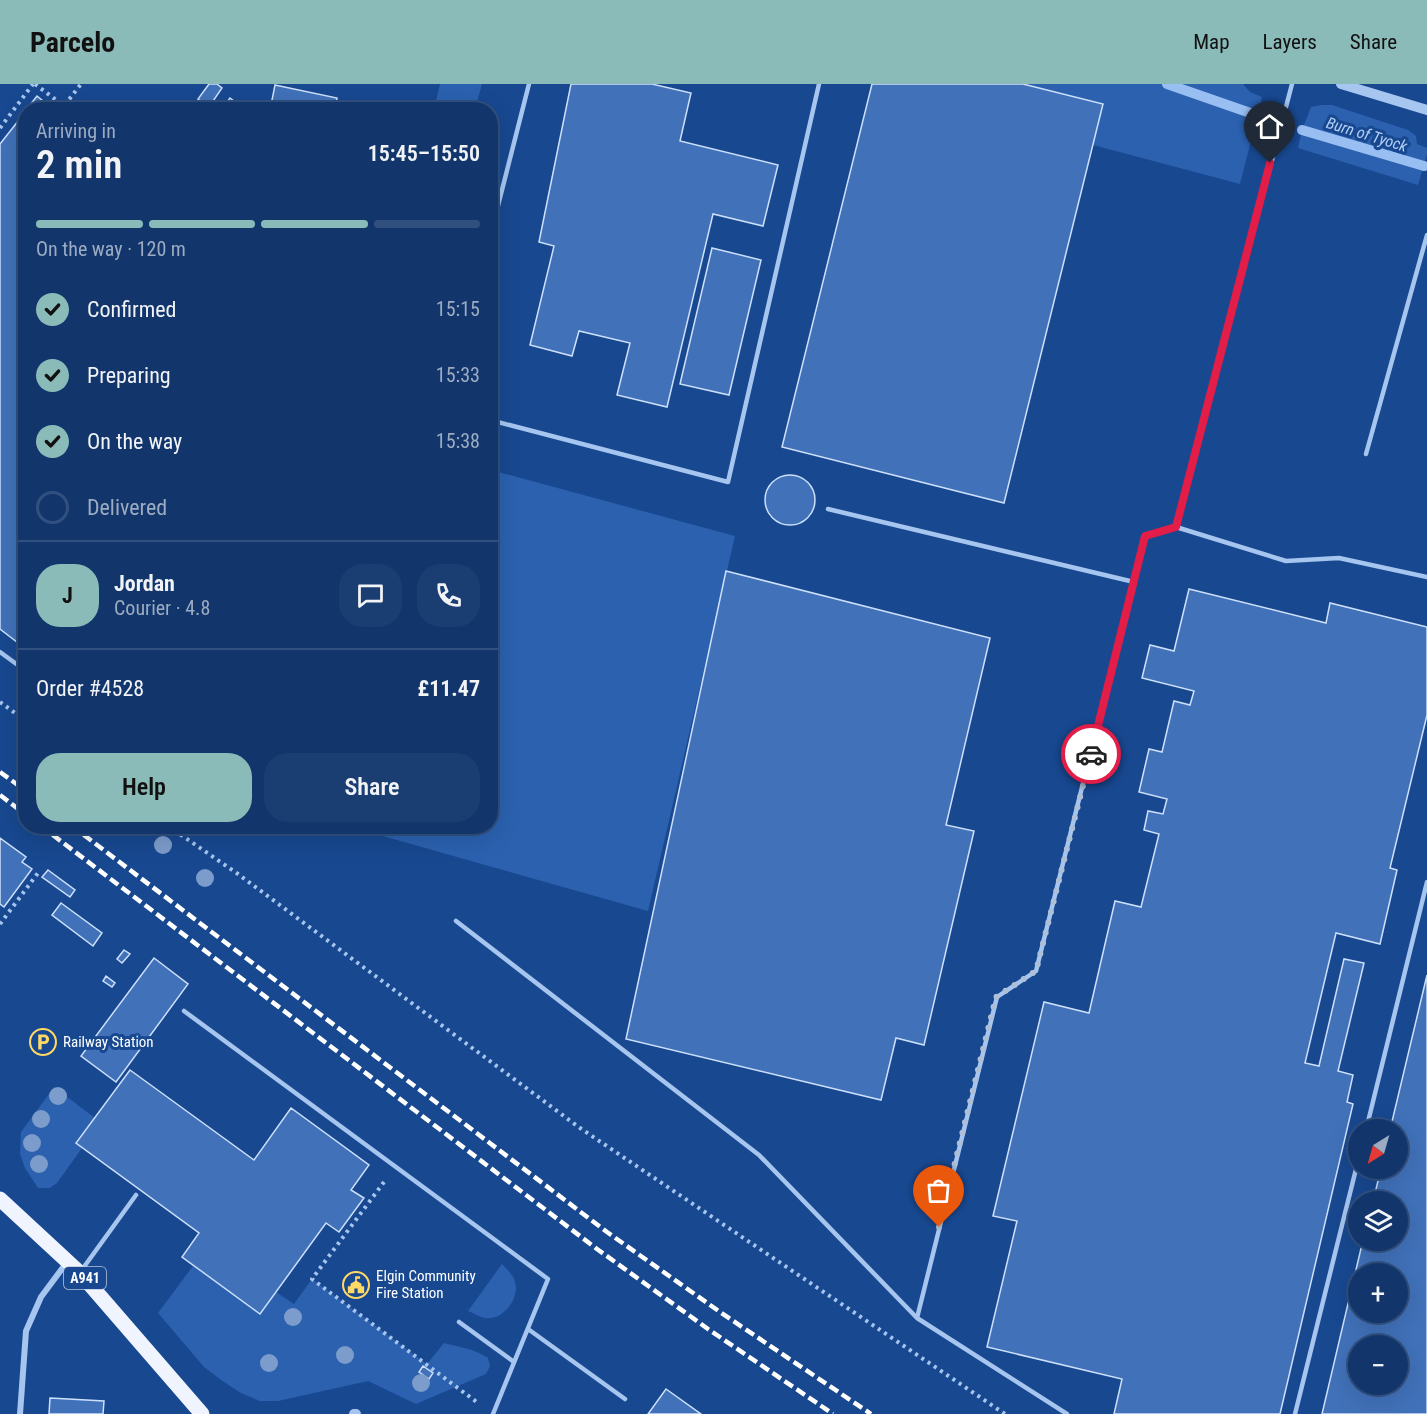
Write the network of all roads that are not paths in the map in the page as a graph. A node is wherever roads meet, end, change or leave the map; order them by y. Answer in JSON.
{"nodes":[{"id":1,"x":529,"y":84,"type":"edge"},
{"id":2,"x":819,"y":84,"type":"edge"},
{"id":3,"x":1292,"y":84,"type":"edge"},
{"id":4,"x":1341,"y":84,"type":"edge"},
{"id":5,"x":1427,"y":110,"type":"edge"},
{"id":6,"x":498,"y":206,"type":"edge"},
{"id":7,"x":1427,"y":236,"type":"edge"},
{"id":8,"x":498,"y":422,"type":"edge"},
{"id":9,"x":1366,"y":454,"type":"dead end"},
{"id":10,"x":828,"y":509,"type":"dead end"},
{"id":11,"x":1176,"y":527,"type":"junction"},
{"id":12,"x":1427,"y":577,"type":"edge"},
{"id":13,"x":1134,"y":582,"type":"junction"},
{"id":14,"x":0,"y":652,"type":"edge"},
{"id":15,"x":18,"y":665,"type":"edge"},
{"id":16,"x":1427,"y":882,"type":"edge"},
{"id":17,"x":456,"y":921,"type":"dead end"},
{"id":18,"x":184,"y":1011,"type":"dead end"},
{"id":19,"x":1369,"y":1119,"type":"edge"},
{"id":20,"x":1354,"y":1179,"type":"edge"},
{"id":21,"x":136,"y":1195,"type":"dead end"},
{"id":22,"x":0,"y":1198,"type":"edge"},
{"id":23,"x":68,"y":1262,"type":"junction"},
{"id":24,"x":80,"y":1273,"type":"junction"},
{"id":25,"x":917,"y":1318,"type":"junction"},
{"id":26,"x":459,"y":1322,"type":"dead end"},
{"id":27,"x":528,"y":1329,"type":"junction"},
{"id":28,"x":514,"y":1362,"type":"junction"},
{"id":29,"x":160,"y":1365,"type":"junction"},
{"id":30,"x":625,"y":1399,"type":"dead end"},
{"id":31,"x":20,"y":1414,"type":"edge"},
{"id":32,"x":186,"y":1414,"type":"edge"},
{"id":33,"x":202,"y":1414,"type":"edge"},
{"id":34,"x":493,"y":1414,"type":"edge"},
{"id":35,"x":1067,"y":1414,"type":"edge"},
{"id":36,"x":1295,"y":1414,"type":"edge"}],
"edges":[{"from":1,"to":6,"type":"lane"},
{"from":2,"to":8,"type":"lane"},
{"from":3,"to":11,"type":"lane"},
{"from":4,"to":5,"type":"street"},
{"from":7,"to":9,"type":"lane"},
{"from":10,"to":13,"type":"lane"},
{"from":11,"to":12,"type":"lane"},
{"from":11,"to":13,"type":"lane"},
{"from":13,"to":25,"type":"lane"},
{"from":14,"to":15,"type":"lane"},
{"from":16,"to":19,"type":"lane"},
{"from":17,"to":25,"type":"lane"},
{"from":18,"to":27,"type":"lane"},
{"from":20,"to":36,"type":"lane"},
{"from":21,"to":24,"type":"lane"},
{"from":22,"to":23,"type":"main road","number":"A941"},
{"from":23,"to":24,"type":"main road","number":"A941"},
{"from":23,"to":31,"type":"street"},
{"from":24,"to":29,"type":"main road","number":"A941"},
{"from":25,"to":35,"type":"lane"},
{"from":26,"to":28,"type":"lane"},
{"from":27,"to":28,"type":"lane"},
{"from":27,"to":30,"type":"lane"},
{"from":28,"to":34,"type":"lane"},
{"from":29,"to":32,"type":"main road","number":"A941"},
{"from":29,"to":33,"type":"main road","number":"A941"}]}
